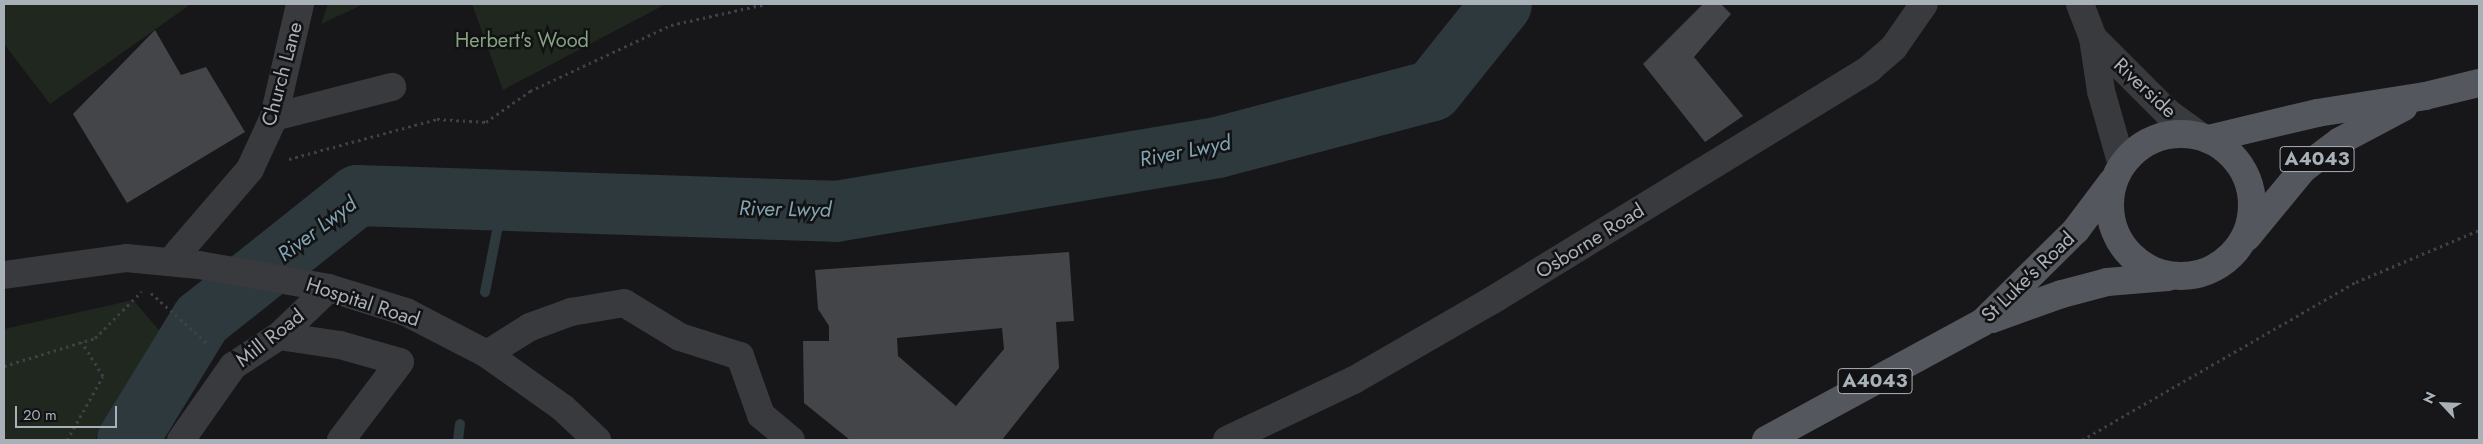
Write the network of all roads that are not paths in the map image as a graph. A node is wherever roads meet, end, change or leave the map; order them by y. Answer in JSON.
{"nodes":[{"id":1,"x":300,"y":4,"type":"edge"},
{"id":2,"x":1924,"y":4,"type":"edge"},
{"id":3,"x":2080,"y":4,"type":"edge"},
{"id":4,"x":2093,"y":38,"type":"junction"},
{"id":5,"x":2479,"y":82,"type":"edge"},
{"id":6,"x":392,"y":87,"type":"dead end"},
{"id":7,"x":2425,"y":96,"type":"junction"},
{"id":8,"x":274,"y":117,"type":"junction"},
{"id":9,"x":2204,"y":138,"type":"junction"},
{"id":10,"x":2118,"y":172,"type":"junction"},
{"id":11,"x":2234,"y":253,"type":"junction"},
{"id":12,"x":171,"y":261,"type":"junction"},
{"id":13,"x":4,"y":275,"type":"edge"},
{"id":14,"x":2181,"y":276,"type":"junction"},
{"id":15,"x":329,"y":288,"type":"junction"},
{"id":16,"x":1983,"y":322,"type":"junction"},
{"id":17,"x":279,"y":336,"type":"junction"},
{"id":18,"x":487,"y":354,"type":"junction"},
{"id":19,"x":181,"y":440,"type":"edge"},
{"id":20,"x":342,"y":440,"type":"edge"},
{"id":21,"x":597,"y":440,"type":"edge"},
{"id":22,"x":791,"y":440,"type":"edge"},
{"id":23,"x":1228,"y":440,"type":"edge"},
{"id":24,"x":1766,"y":440,"type":"edge"}],
"edges":[{"from":1,"to":8,"type":"street","name":"Church Lane"},
{"from":2,"to":23,"type":"street","name":"Osborne Road"},
{"from":3,"to":4,"type":"street","name":"Riverside"},
{"from":4,"to":9,"type":"street","name":"Riverside"},
{"from":4,"to":10,"type":"street","name":"Riverside"},
{"from":5,"to":7,"type":"main road","number":"A4043"},
{"from":6,"to":8,"type":"street"},
{"from":7,"to":9,"type":"main road","number":"A4043"},
{"from":7,"to":11,"type":"main road","number":"A4043"},
{"from":8,"to":12,"type":"street","name":"Church Lane"},
{"from":9,"to":10,"type":"main road"},
{"from":9,"to":11,"type":"main road"},
{"from":10,"to":14,"type":"main road"},
{"from":10,"to":16,"type":"main road","name":"St Luke's Road","number":"A4043"},
{"from":11,"to":14,"type":"main road"},
{"from":12,"to":13,"type":"street","name":"Hospital Road"},
{"from":12,"to":15,"type":"street","name":"Hospital Road"},
{"from":14,"to":16,"type":"main road","number":"A4043"},
{"from":15,"to":17,"type":"street","name":"Mill Road"},
{"from":15,"to":18,"type":"street","name":"Hospital Road"},
{"from":16,"to":24,"type":"main road","name":"St Luke's Road","number":"A4043"},
{"from":17,"to":19,"type":"street","name":"Mill Road"},
{"from":17,"to":20,"type":"street"},
{"from":18,"to":21,"type":"street","name":"Hospital Road"},
{"from":18,"to":22,"type":"street"}]}
